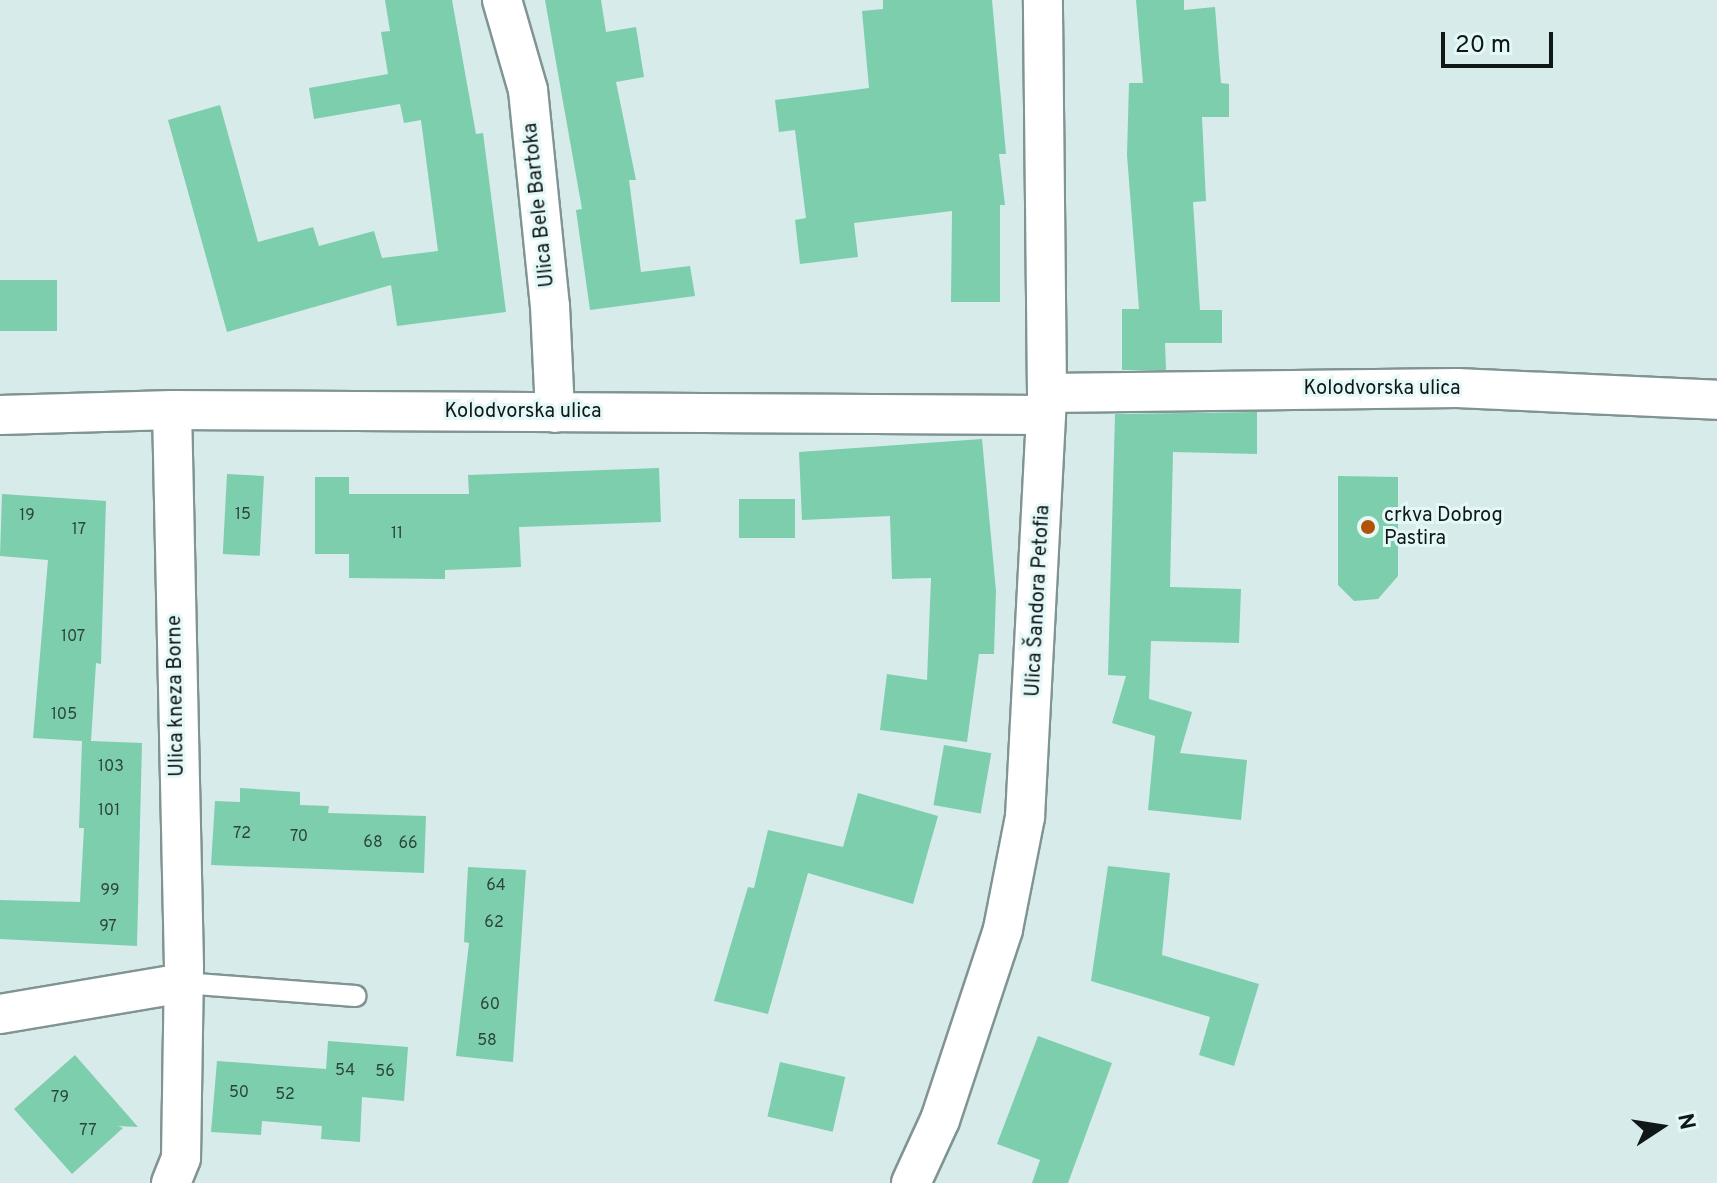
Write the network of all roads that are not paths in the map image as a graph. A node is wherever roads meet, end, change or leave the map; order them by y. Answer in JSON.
{"nodes":[{"id":1,"x":502,"y":0,"type":"edge"},
{"id":2,"x":1043,"y":0,"type":"edge"},
{"id":3,"x":1717,"y":400,"type":"edge"},
{"id":4,"x":1046,"y":404,"type":"junction"},
{"id":5,"x":172,"y":410,"type":"junction"},
{"id":6,"x":555,"y":413,"type":"junction"},
{"id":7,"x":0,"y":415,"type":"edge"},
{"id":8,"x":183,"y":983,"type":"junction"},
{"id":9,"x":356,"y":996,"type":"dead end"},
{"id":10,"x":0,"y":1014,"type":"edge"},
{"id":11,"x":171,"y":1183,"type":"edge"},
{"id":12,"x":911,"y":1183,"type":"edge"}],
"edges":[{"from":1,"to":6,"type":"street","name":"Ulica Bele Bartoka"},
{"from":2,"to":4,"type":"street","name":"Ulica Šandora Petofia"},
{"from":3,"to":4,"type":"street","name":"Kolodvorska ulica"},
{"from":4,"to":6,"type":"street","name":"Kolodvorska ulica"},
{"from":4,"to":12,"type":"street","name":"Ulica Šandora Petofia"},
{"from":5,"to":6,"type":"street","name":"Kolodvorska ulica"},
{"from":5,"to":7,"type":"street","name":"Kolodvorska ulica"},
{"from":5,"to":8,"type":"street","name":"Ulica kneza Borne"},
{"from":8,"to":9,"type":"lane"},
{"from":8,"to":10,"type":"street"},
{"from":8,"to":11,"type":"street","name":"Ulica kneza Borne"}]}
